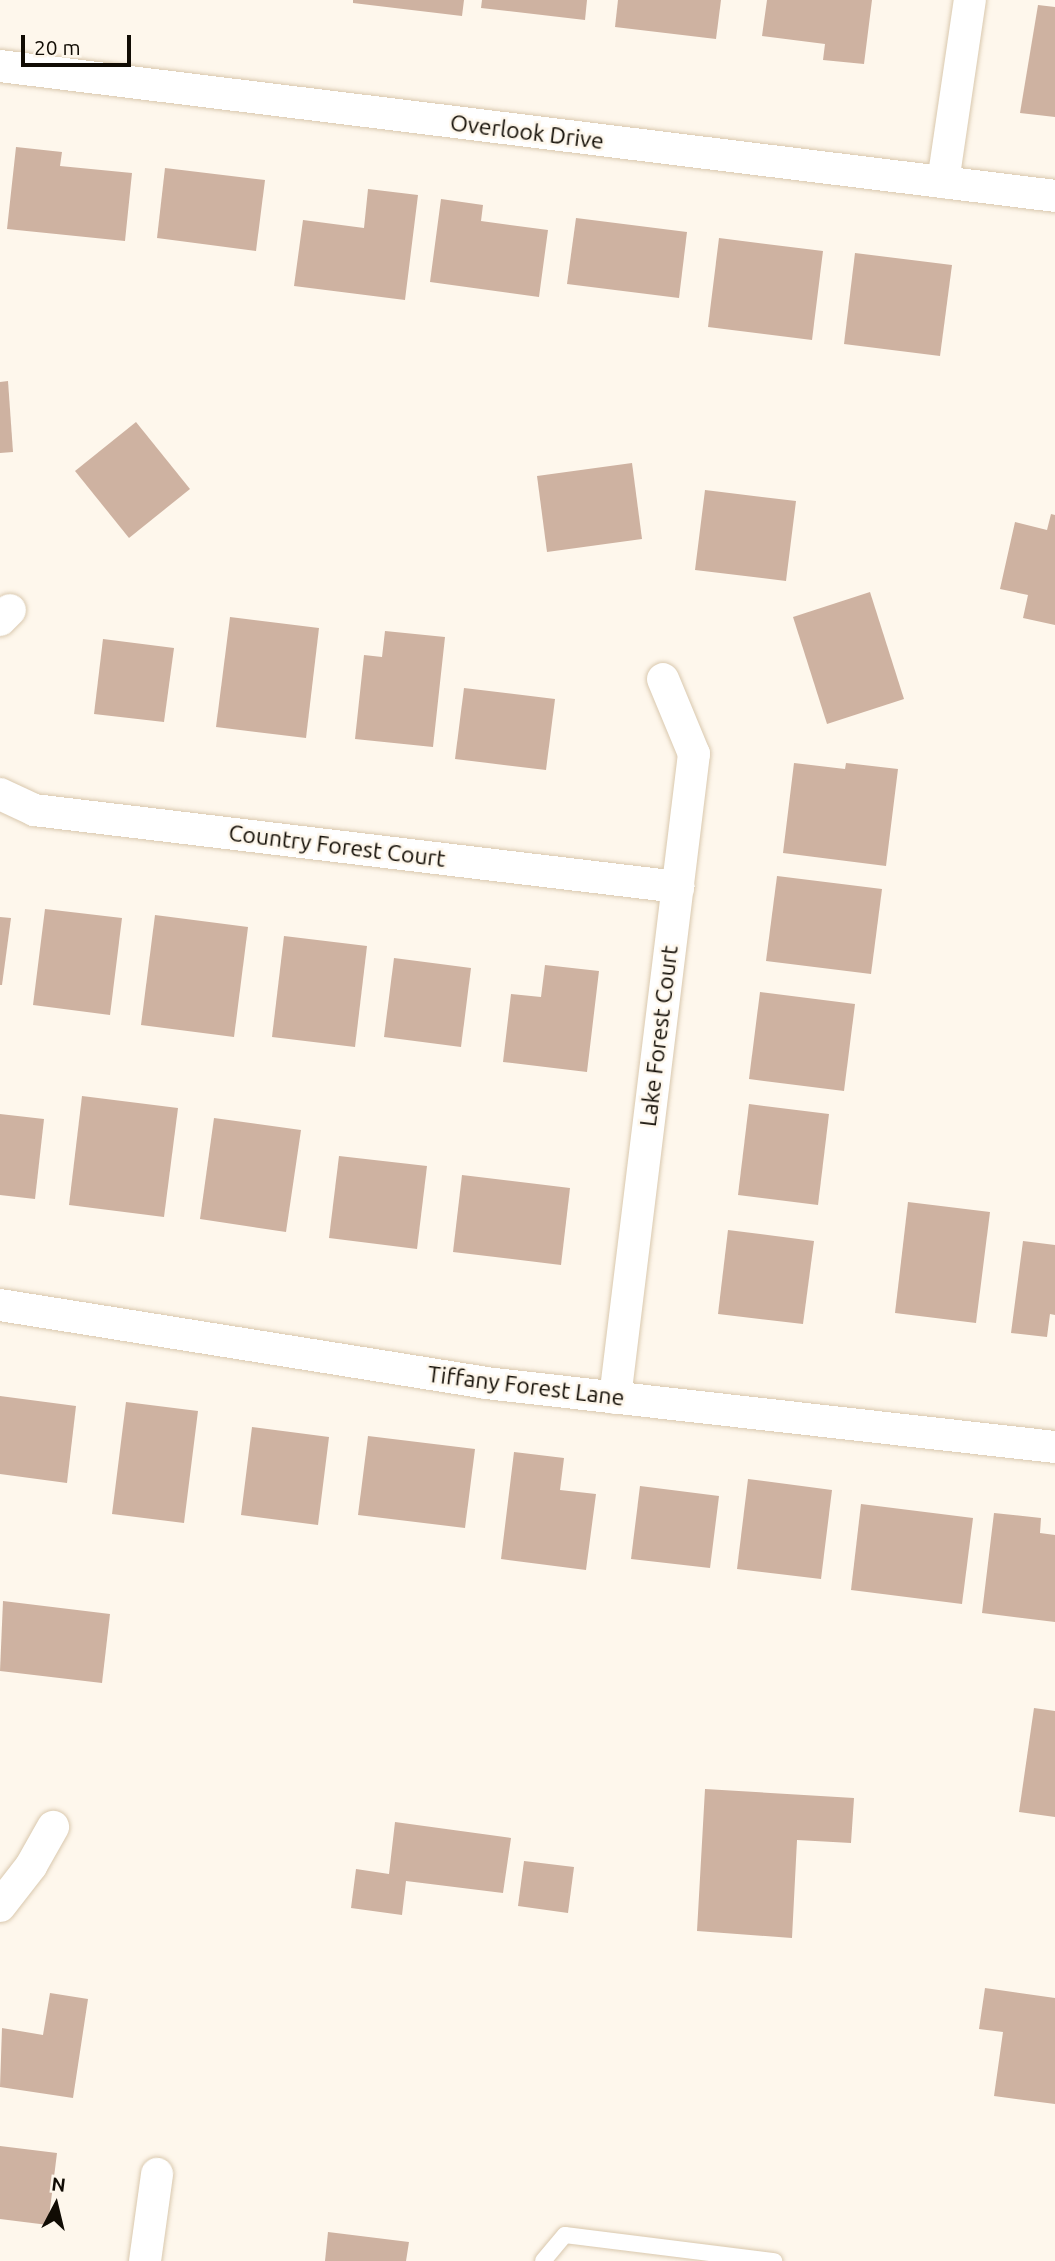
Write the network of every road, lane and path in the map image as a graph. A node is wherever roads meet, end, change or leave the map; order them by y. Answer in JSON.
{"nodes":[{"id":1,"x":970,"y":0,"type":"edge"},
{"id":2,"x":0,"y":66,"type":"edge"},
{"id":3,"x":943,"y":182,"type":"junction"},
{"id":4,"x":1055,"y":196,"type":"edge"},
{"id":5,"x":663,"y":679,"type":"dead end"},
{"id":6,"x":0,"y":794,"type":"edge"},
{"id":7,"x":678,"y":887,"type":"junction"},
{"id":8,"x":0,"y":1305,"type":"edge"},
{"id":9,"x":615,"y":1398,"type":"junction"},
{"id":10,"x":1055,"y":1447,"type":"edge"},
{"id":11,"x":53,"y":1827,"type":"dead end"},
{"id":12,"x":0,"y":1906,"type":"edge"},
{"id":13,"x":157,"y":2174,"type":"dead end"},
{"id":14,"x":145,"y":2261,"type":"edge"},
{"id":15,"x":543,"y":2261,"type":"edge"},
{"id":16,"x":774,"y":2261,"type":"edge"}],
"edges":[{"from":1,"to":3,"type":"street"},
{"from":2,"to":3,"type":"street","name":"Overlook Drive"},
{"from":3,"to":4,"type":"street","name":"Overlook Drive"},
{"from":5,"to":7,"type":"street","name":"Lake Forest Court"},
{"from":6,"to":7,"type":"street","name":"Country Forest Court"},
{"from":7,"to":9,"type":"street","name":"Lake Forest Court"},
{"from":8,"to":9,"type":"street","name":"Tiffany Forest Lane"},
{"from":9,"to":10,"type":"street","name":"Tiffany Forest Lane"},
{"from":11,"to":12,"type":"street"},
{"from":13,"to":14,"type":"street"},
{"from":15,"to":16,"type":"lane"}]}
